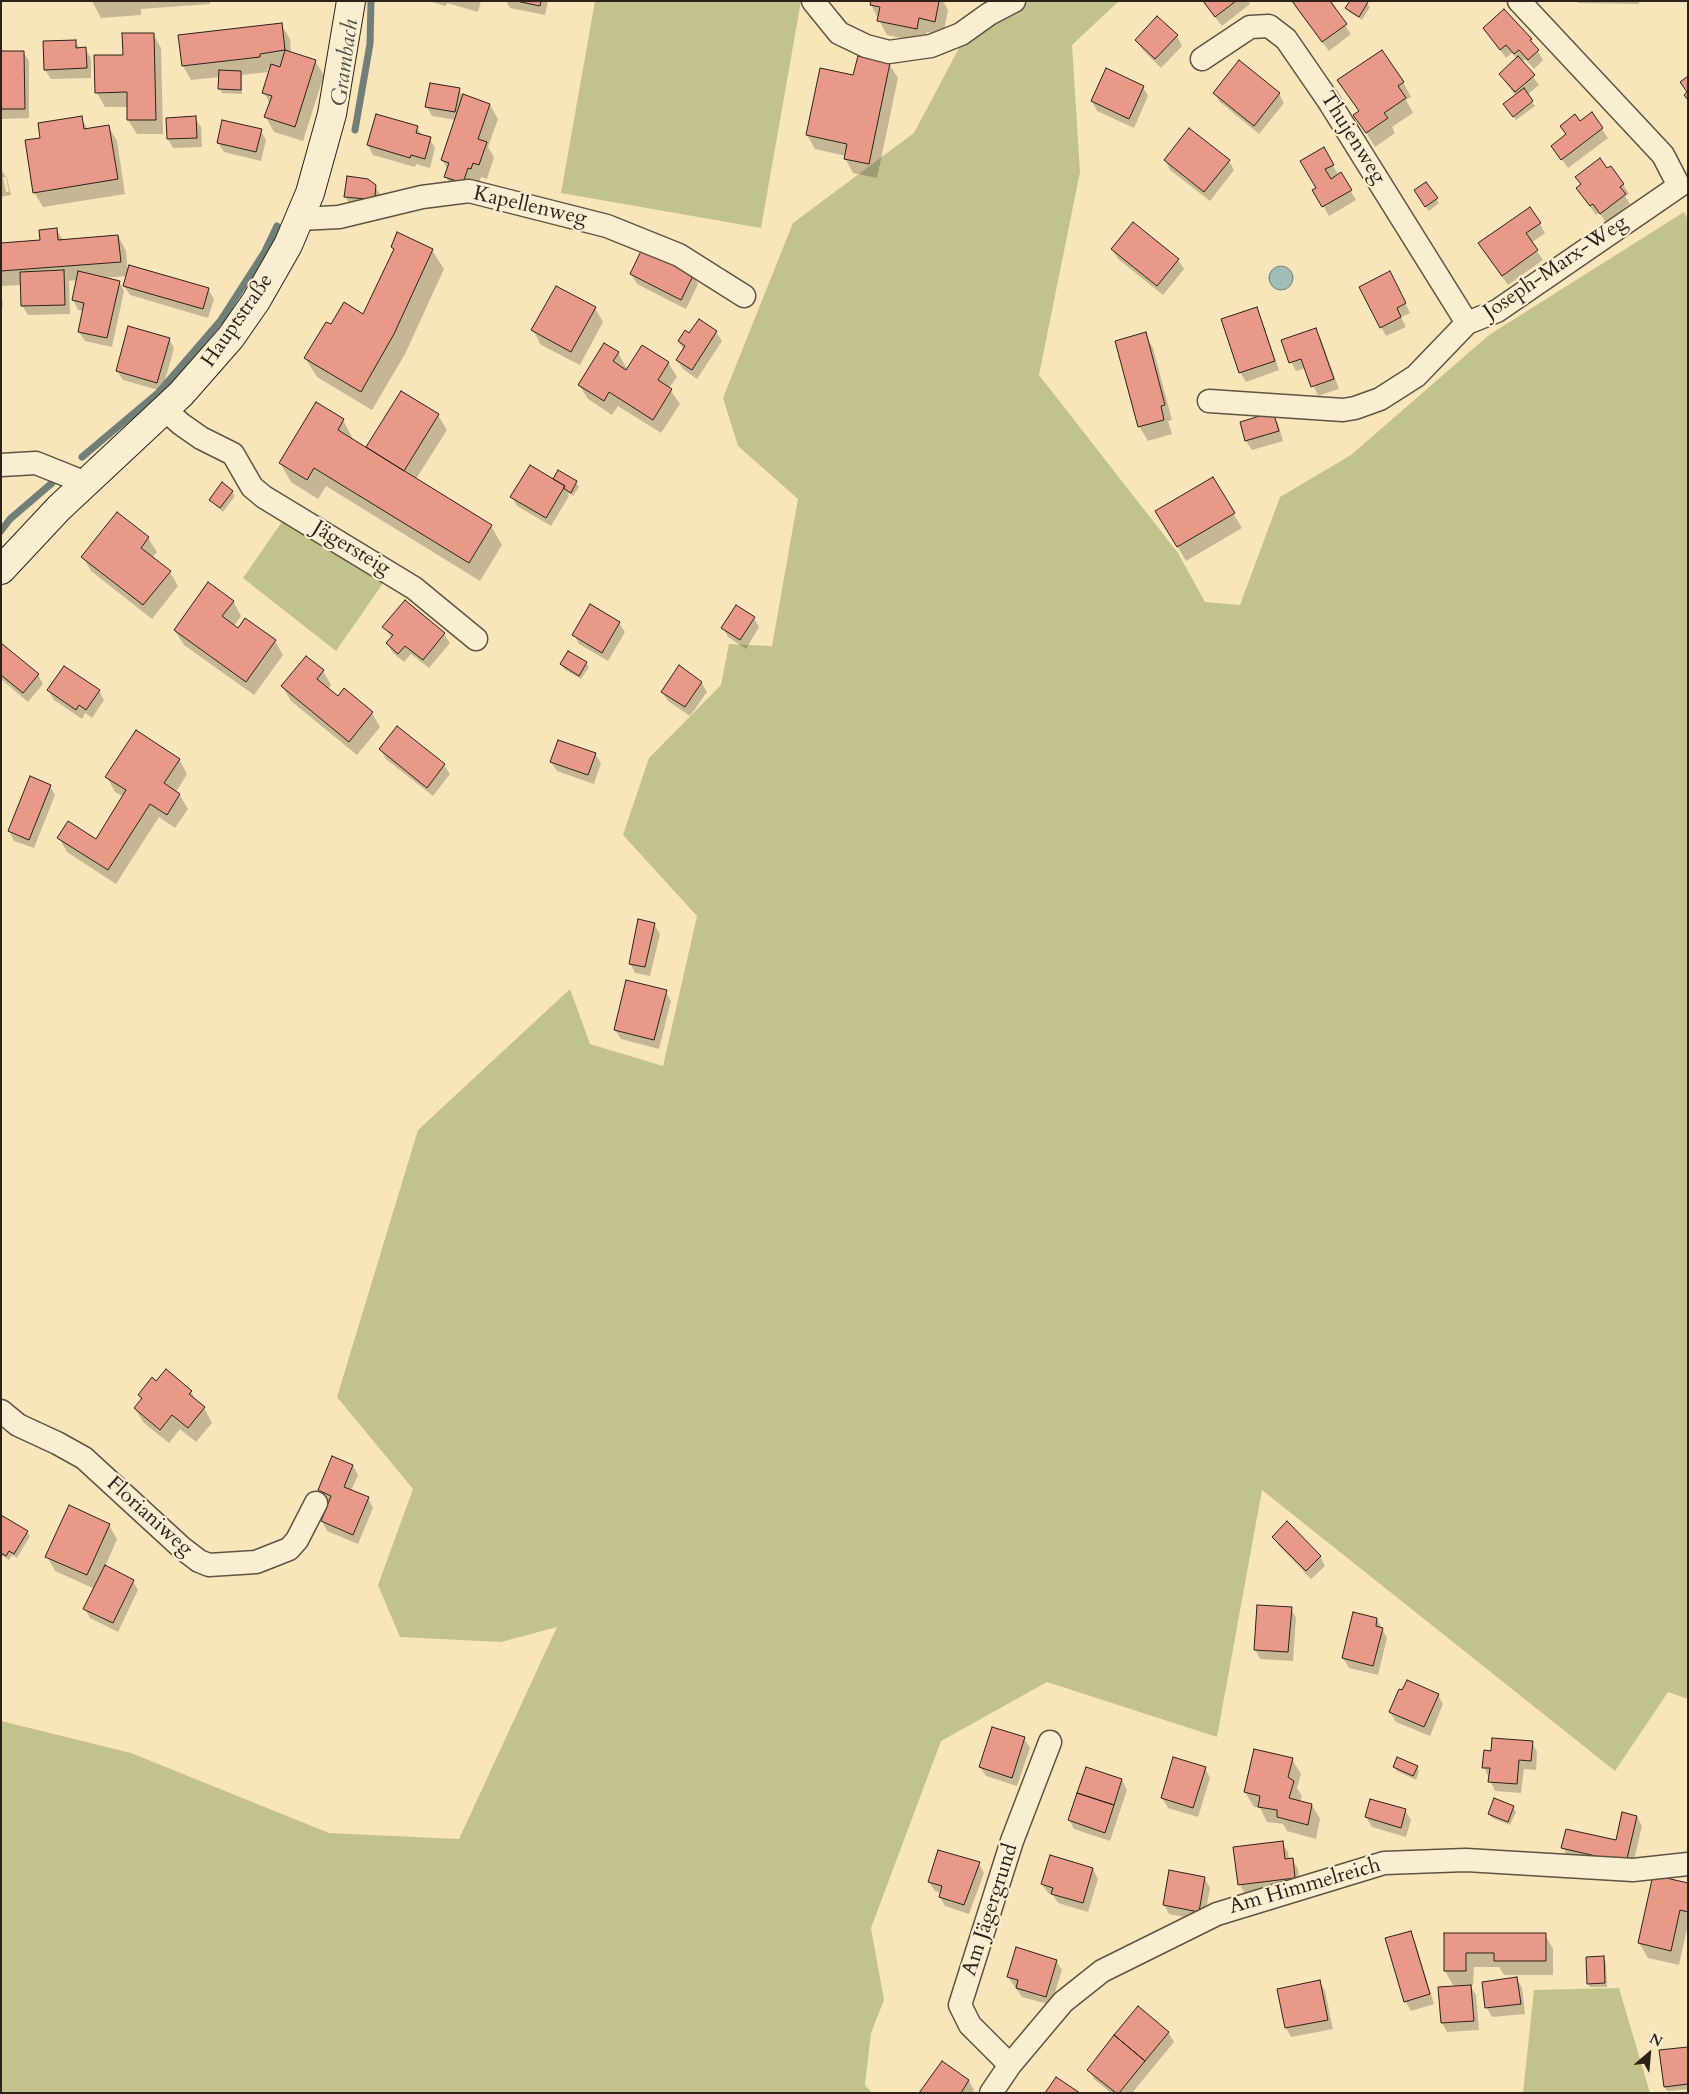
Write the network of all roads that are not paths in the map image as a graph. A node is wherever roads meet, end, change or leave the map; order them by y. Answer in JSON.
{"nodes":[{"id":1,"x":351,"y":1,"type":"edge"},
{"id":2,"x":813,"y":1,"type":"edge"},
{"id":3,"x":1014,"y":1,"type":"edge"},
{"id":4,"x":1520,"y":2,"type":"edge"},
{"id":5,"x":1202,"y":59,"type":"dead end"},
{"id":6,"x":1684,"y":191,"type":"edge"},
{"id":7,"x":300,"y":219,"type":"junction"},
{"id":8,"x":744,"y":296,"type":"dead end"},
{"id":9,"x":1467,"y":323,"type":"junction"},
{"id":10,"x":1209,"y":401,"type":"dead end"},
{"id":11,"x":165,"y":410,"type":"junction"},
{"id":12,"x":1,"y":465,"type":"edge"},
{"id":13,"x":86,"y":483,"type":"junction"},
{"id":14,"x":1,"y":570,"type":"edge"},
{"id":15,"x":476,"y":639,"type":"dead end"},
{"id":16,"x":1,"y":1411,"type":"edge"},
{"id":17,"x":316,"y":1504,"type":"dead end"},
{"id":18,"x":1050,"y":1742,"type":"dead end"},
{"id":19,"x":1688,"y":1864,"type":"edge"},
{"id":20,"x":1010,"y":2065,"type":"junction"},
{"id":21,"x":991,"y":2093,"type":"edge"}],
"edges":[{"from":1,"to":7,"type":"main road","name":"Hauptstraße"},
{"from":2,"to":3,"type":"street"},
{"from":4,"to":6,"type":"street","name":"Joseph-Marx-Weg"},
{"from":5,"to":9,"type":"street","name":"Thujenweg"},
{"from":6,"to":9,"type":"street","name":"Joseph-Marx-Weg"},
{"from":7,"to":8,"type":"street","name":"Kapellenweg"},
{"from":7,"to":11,"type":"main road","name":"Hauptstraße"},
{"from":9,"to":10,"type":"street","name":"Joseph-Marx-Weg"},
{"from":11,"to":13,"type":"main road","name":"Hauptstraße"},
{"from":11,"to":15,"type":"street","name":"Jägersteig"},
{"from":12,"to":13,"type":"street"},
{"from":13,"to":14,"type":"main road","name":"Hauptstraße"},
{"from":16,"to":17,"type":"street","name":"Florianiweg"},
{"from":18,"to":20,"type":"street","name":"Am Jägergrund"},
{"from":19,"to":20,"type":"street","name":"Am Himmelreich"},
{"from":20,"to":21,"type":"street","name":"Am Himmelreich"}]}
